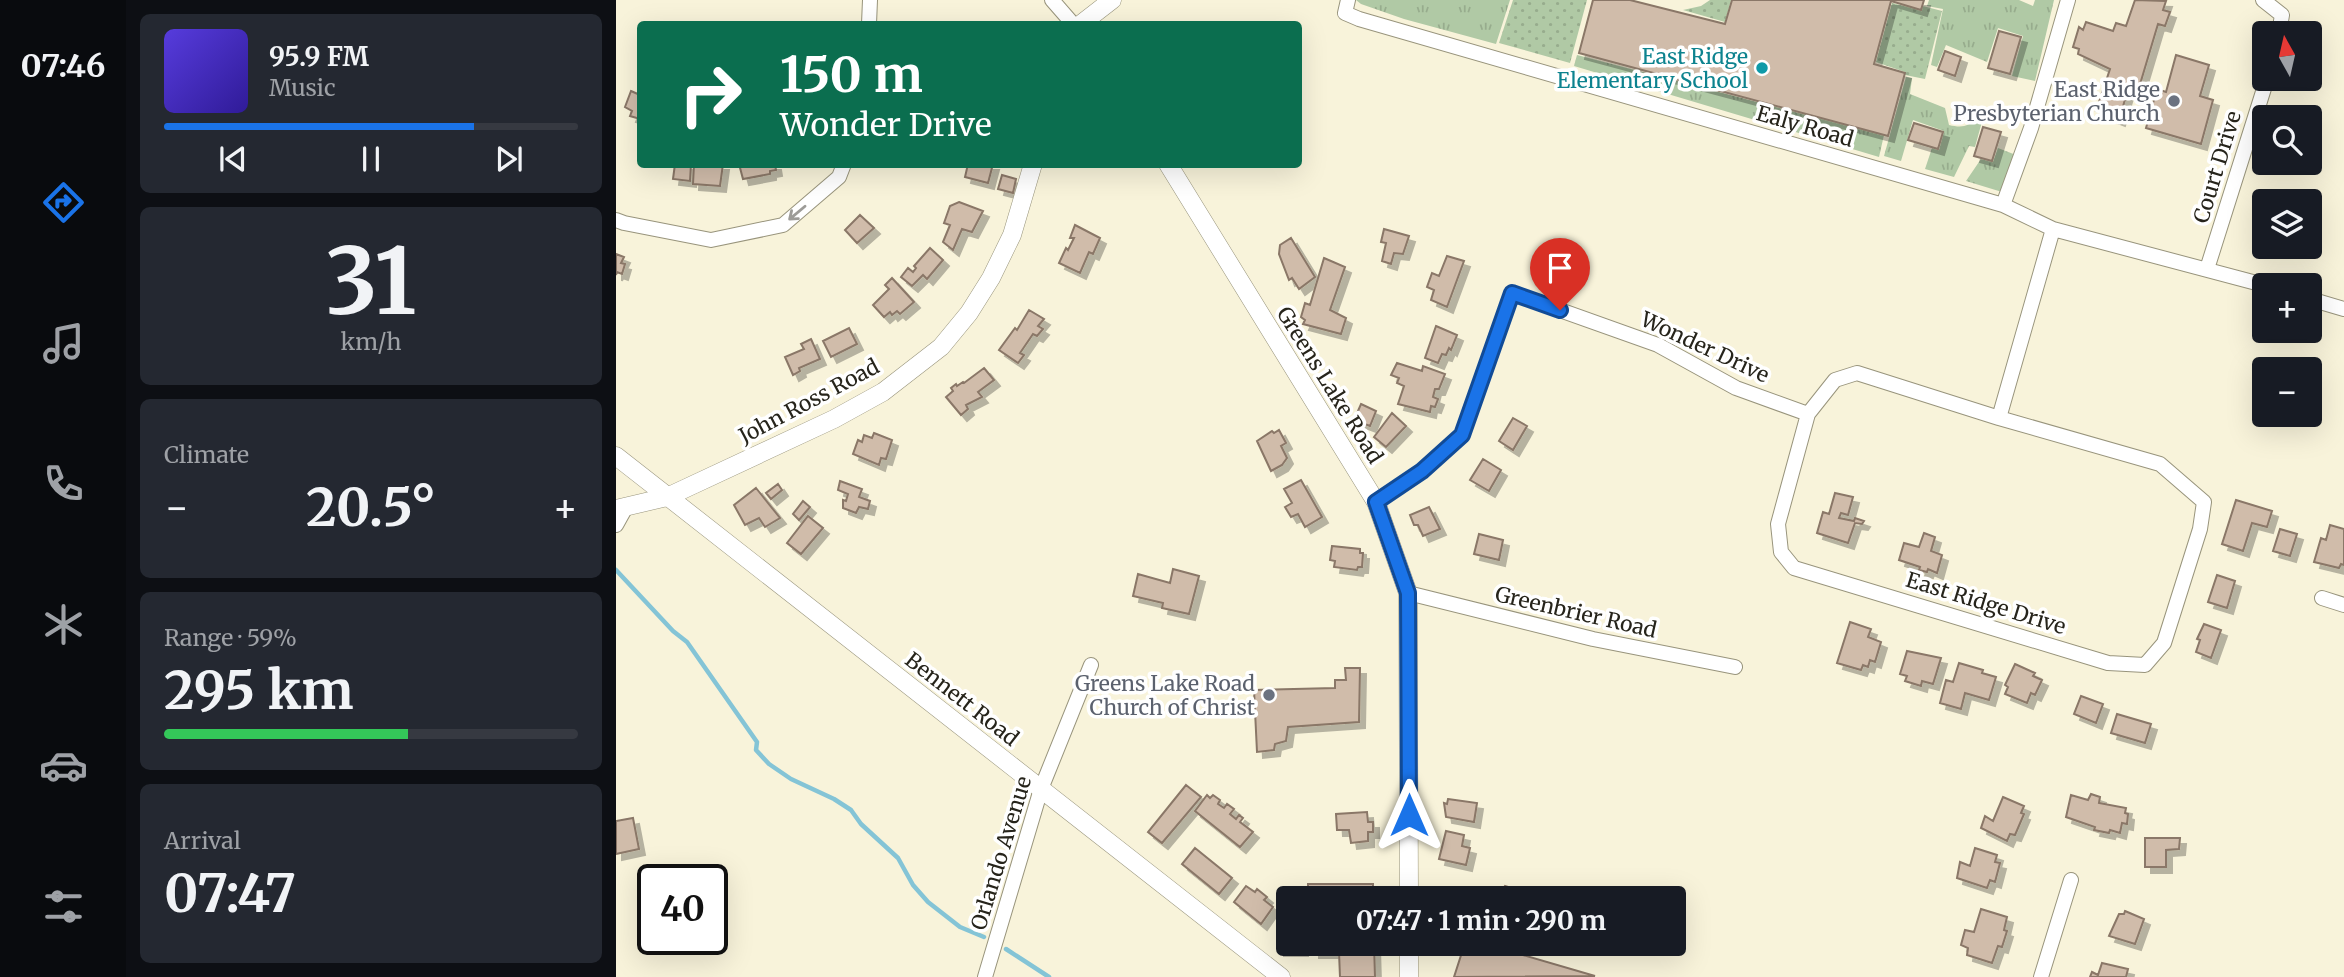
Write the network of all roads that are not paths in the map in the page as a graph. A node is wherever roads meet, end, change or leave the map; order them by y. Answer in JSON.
{"nodes":[{"id":1,"x":870,"y":0,"type":"edge"},
{"id":2,"x":1052,"y":0,"type":"edge"},
{"id":3,"x":1112,"y":0,"type":"edge"},
{"id":4,"x":1348,"y":0,"type":"edge"},
{"id":5,"x":2067,"y":0,"type":"edge"},
{"id":6,"x":2263,"y":0,"type":"edge"},
{"id":7,"x":869,"y":21,"type":"edge"},
{"id":8,"x":1070,"y":21,"type":"edge"},
{"id":9,"x":1085,"y":21,"type":"edge"},
{"id":10,"x":2281,"y":21,"type":"edge"},
{"id":11,"x":2263,"y":91,"type":"edge"},
{"id":12,"x":842,"y":168,"type":"edge"},
{"id":13,"x":1032,"y":168,"type":"edge"},
{"id":14,"x":1170,"y":168,"type":"edge"},
{"id":15,"x":2003,"y":205,"type":"junction"},
{"id":16,"x":616,"y":219,"type":"edge"},
{"id":17,"x":2053,"y":229,"type":"junction"},
{"id":18,"x":2207,"y":269,"type":"junction"},
{"id":19,"x":2252,"y":282,"type":"edge"},
{"id":20,"x":2322,"y":303,"type":"edge"},
{"id":21,"x":2344,"y":309,"type":"edge"},
{"id":22,"x":1808,"y":414,"type":"junction"},
{"id":23,"x":1999,"y":418,"type":"junction"},
{"id":24,"x":616,"y":456,"type":"edge"},
{"id":25,"x":667,"y":496,"type":"junction"},
{"id":26,"x":1376,"y":502,"type":"junction"},
{"id":27,"x":621,"y":508,"type":"edge"},
{"id":28,"x":616,"y":524,"type":"edge"},
{"id":29,"x":1408,"y":593,"type":"junction"},
{"id":30,"x":2322,"y":598,"type":"dead end"},
{"id":31,"x":2344,"y":605,"type":"edge"},
{"id":32,"x":1091,"y":666,"type":"dead end"},
{"id":33,"x":1735,"y":667,"type":"dead end"},
{"id":34,"x":1041,"y":789,"type":"junction"},
{"id":35,"x":2071,"y":880,"type":"dead end"},
{"id":36,"x":1409,"y":886,"type":"edge"},
{"id":37,"x":1409,"y":956,"type":"edge"},
{"id":38,"x":985,"y":977,"type":"edge"},
{"id":39,"x":1281,"y":977,"type":"edge"},
{"id":40,"x":1409,"y":977,"type":"edge"},
{"id":41,"x":2041,"y":977,"type":"edge"}],
"edges":[{"from":1,"to":7,"type":"street"},
{"from":2,"to":8,"type":"street"},
{"from":3,"to":9,"type":"street"},
{"from":4,"to":15,"type":"street","name":"Ealy Road"},
{"from":5,"to":15,"type":"street"},
{"from":6,"to":10,"type":"street"},
{"from":11,"to":18,"type":"street","name":"Court Drive"},
{"from":12,"to":16,"type":"street","one_way":true},
{"from":13,"to":25,"type":"street","name":"John Ross Road"},
{"from":14,"to":26,"type":"street","name":"Greens Lake Road"},
{"from":15,"to":17,"type":"street","name":"Ealy Road"},
{"from":17,"to":18,"type":"street","name":"Ealy Road"},
{"from":17,"to":23,"type":"street"},
{"from":18,"to":19,"type":"street","name":"Ealy Road"},
{"from":20,"to":21,"type":"street"},
{"from":22,"to":23,"type":"street","name":"East Ridge Drive"},
{"from":22,"to":23,"type":"street","name":"East Ridge Drive"},
{"from":22,"to":26,"type":"street","name":"Wonder Drive"},
{"from":24,"to":25,"type":"street","name":"Bennett Road"},
{"from":25,"to":27,"type":"street","name":"John Ross Road"},
{"from":25,"to":34,"type":"street","name":"Bennett Road"},
{"from":26,"to":29,"type":"street","name":"Greens Lake Road"},
{"from":27,"to":28,"type":"street"},
{"from":29,"to":33,"type":"street","name":"Greenbrier Road"},
{"from":29,"to":36,"type":"street","name":"Greens Lake Road"},
{"from":30,"to":31,"type":"street"},
{"from":32,"to":34,"type":"street","name":"Orlando Avenue"},
{"from":34,"to":38,"type":"street","name":"Orlando Avenue"},
{"from":34,"to":39,"type":"street","name":"Bennett Road"},
{"from":35,"to":41,"type":"street"},
{"from":37,"to":40,"type":"street"}]}
